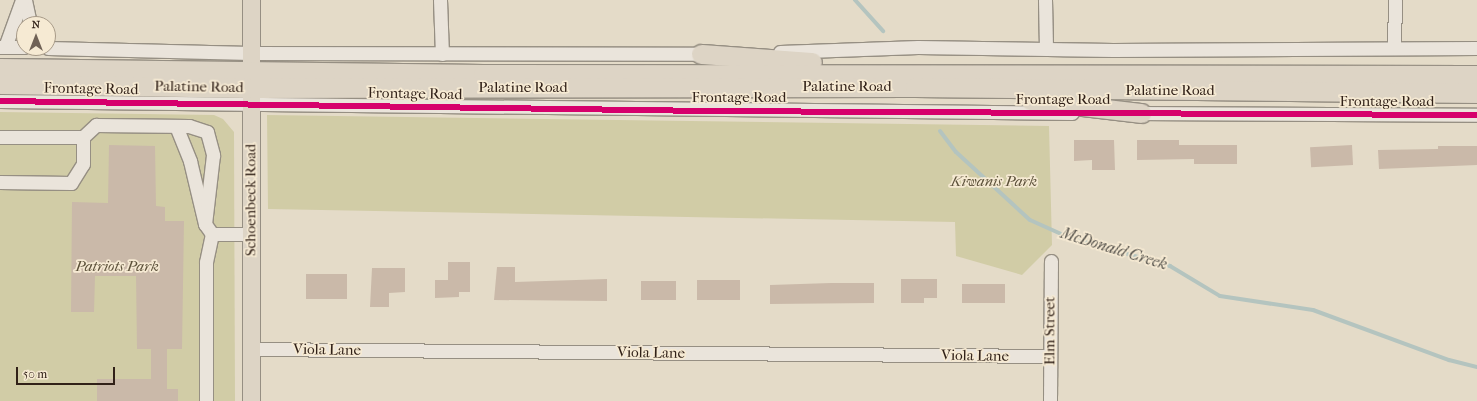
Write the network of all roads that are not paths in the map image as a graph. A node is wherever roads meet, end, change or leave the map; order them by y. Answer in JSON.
{"nodes":[{"id":1,"x":22,"y":0,"type":"edge"},
{"id":2,"x":25,"y":0,"type":"edge"},
{"id":3,"x":250,"y":0,"type":"edge"},
{"id":4,"x":440,"y":0,"type":"edge"},
{"id":5,"x":1045,"y":0,"type":"edge"},
{"id":6,"x":1395,"y":0,"type":"edge"},
{"id":7,"x":28,"y":16,"type":"edge"},
{"id":8,"x":2,"y":47,"type":"edge"},
{"id":9,"x":16,"y":47,"type":"edge"},
{"id":10,"x":1394,"y":48,"type":"junction"},
{"id":11,"x":1477,"y":48,"type":"edge"},
{"id":12,"x":56,"y":49,"type":"edge"},
{"id":13,"x":1046,"y":49,"type":"junction"},
{"id":14,"x":442,"y":54,"type":"junction"},
{"id":15,"x":701,"y":54,"type":"junction"},
{"id":16,"x":0,"y":68,"type":"edge"},
{"id":17,"x":975,"y":73,"type":"junction"},
{"id":18,"x":1477,"y":75,"type":"edge"},
{"id":19,"x":251,"y":79,"type":"junction"},
{"id":20,"x":0,"y":84,"type":"edge"},
{"id":21,"x":915,"y":87,"type":"junction"},
{"id":22,"x":1477,"y":93,"type":"edge"},
{"id":23,"x":0,"y":101,"type":"edge"},
{"id":24,"x":1141,"y":113,"type":"junction"},
{"id":25,"x":1477,"y":115,"type":"edge"},
{"id":26,"x":176,"y":126,"type":"junction"},
{"id":27,"x":0,"y":136,"type":"edge"},
{"id":28,"x":83,"y":137,"type":"junction"},
{"id":29,"x":0,"y":182,"type":"edge"},
{"id":30,"x":209,"y":229,"type":"junction"},
{"id":31,"x":251,"y":234,"type":"junction"},
{"id":32,"x":1051,"y":261,"type":"dead end"},
{"id":33,"x":251,"y":349,"type":"junction"},
{"id":34,"x":1050,"y":356,"type":"junction"},
{"id":35,"x":206,"y":401,"type":"edge"},
{"id":36,"x":251,"y":401,"type":"edge"},
{"id":37,"x":1050,"y":401,"type":"edge"}],
"edges":[{"from":1,"to":8,"type":"street"},
{"from":2,"to":7,"type":"street"},
{"from":3,"to":19,"type":"main road","name":"Schoenbeck Road"},
{"from":4,"to":14,"type":"street"},
{"from":5,"to":13,"type":"street"},
{"from":6,"to":10,"type":"street"},
{"from":8,"to":9,"type":"street"},
{"from":10,"to":11,"type":"street","name":"Frontage Road"},
{"from":10,"to":13,"type":"street","name":"Frontage Road"},
{"from":12,"to":19,"type":"street","name":"Frontage Road"},
{"from":13,"to":15,"type":"street","name":"Frontage Road"},
{"from":14,"to":15,"type":"street","name":"Frontage Road"},
{"from":14,"to":19,"type":"street","name":"Frontage Road"},
{"from":15,"to":17,"type":"highway"},
{"from":16,"to":19,"type":"highway","name":"Palatine Road"},
{"from":17,"to":18,"type":"highway","name":"Palatine Road"},
{"from":17,"to":19,"type":"highway","name":"Palatine Road"},
{"from":19,"to":20,"type":"highway","name":"Palatine Road"},
{"from":19,"to":21,"type":"highway","name":"Palatine Road"},
{"from":19,"to":23,"type":"street","name":"Frontage Road"},
{"from":19,"to":24,"type":"street","name":"Frontage Road"},
{"from":19,"to":31,"type":"main road","name":"Schoenbeck Road"},
{"from":21,"to":22,"type":"highway","name":"Palatine Road"},
{"from":21,"to":24,"type":"highway"},
{"from":24,"to":25,"type":"street","name":"Frontage Road"},
{"from":26,"to":28,"type":"street"},
{"from":26,"to":30,"type":"street"},
{"from":26,"to":30,"type":"street"},
{"from":27,"to":28,"type":"street"},
{"from":28,"to":29,"type":"street"},
{"from":30,"to":31,"type":"street"},
{"from":30,"to":35,"type":"street"},
{"from":31,"to":33,"type":"main road","name":"Schoenbeck Road"},
{"from":32,"to":34,"type":"street","name":"Elm Street"},
{"from":33,"to":34,"type":"street","name":"Viola Lane"},
{"from":33,"to":36,"type":"main road","name":"Schoenbeck Road"},
{"from":34,"to":37,"type":"street","name":"Elm Street"}]}
